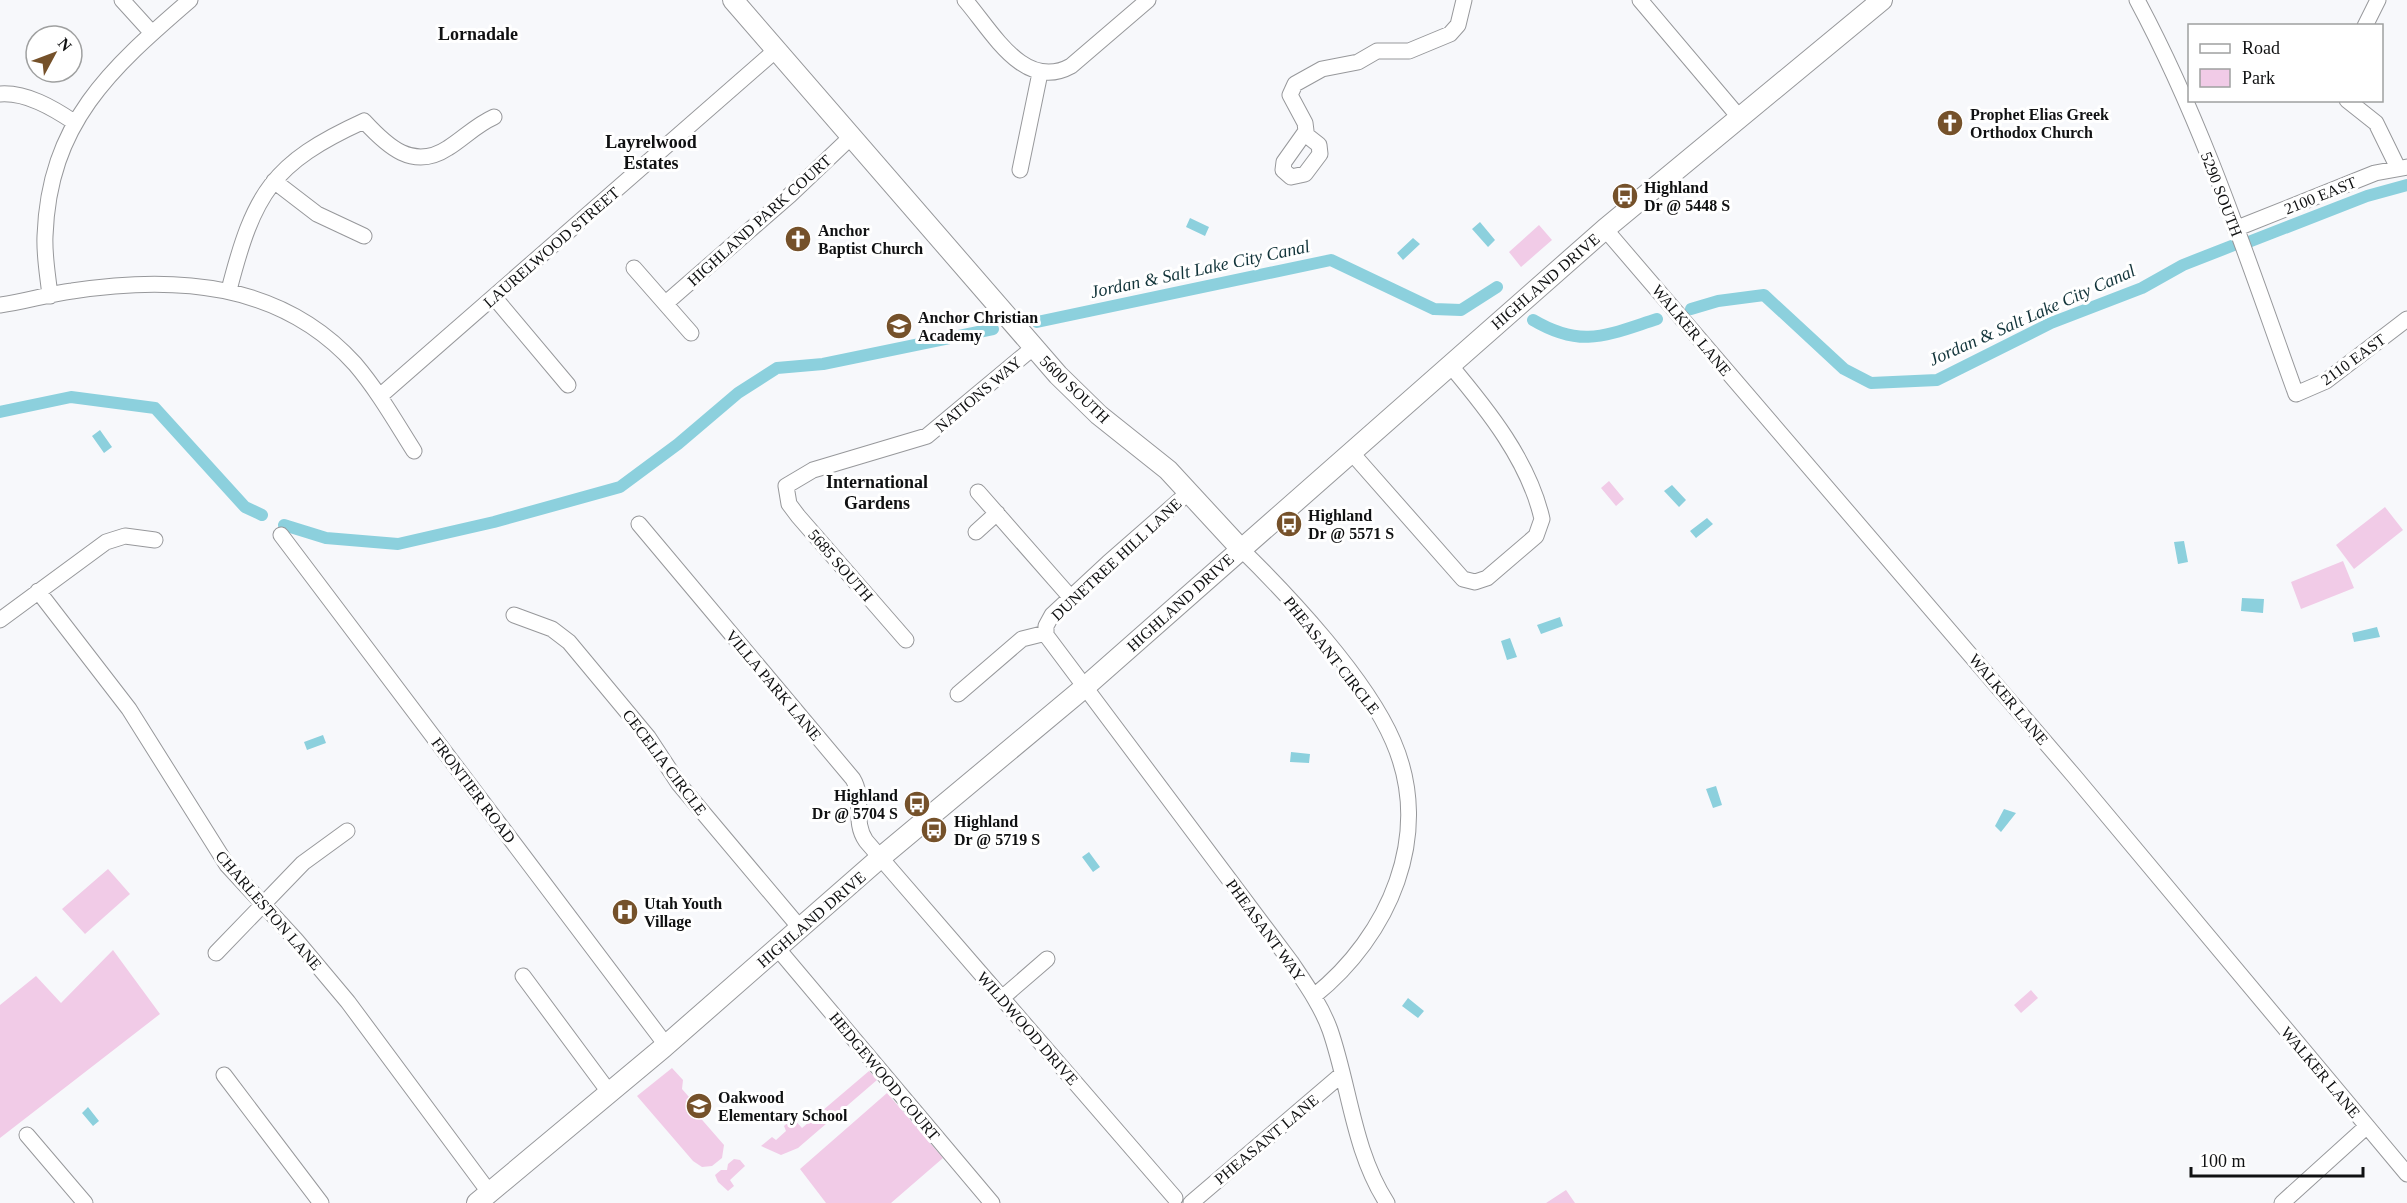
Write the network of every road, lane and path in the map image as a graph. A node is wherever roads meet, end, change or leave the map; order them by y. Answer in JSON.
{"nodes":[{"id":1,"x":122,"y":0,"type":"edge"},
{"id":2,"x":190,"y":0,"type":"edge"},
{"id":3,"x":733,"y":0,"type":"edge"},
{"id":4,"x":966,"y":0,"type":"edge"},
{"id":5,"x":1148,"y":0,"type":"edge"},
{"id":6,"x":1464,"y":0,"type":"edge"},
{"id":7,"x":1640,"y":0,"type":"edge"},
{"id":8,"x":1882,"y":0,"type":"edge"},
{"id":9,"x":2137,"y":0,"type":"edge"},
{"id":10,"x":2378,"y":0,"type":"edge"},
{"id":11,"x":2366,"y":24,"type":"edge"},
{"id":12,"x":152,"y":33,"type":"junction"},
{"id":13,"x":776,"y":50,"type":"junction"},
{"id":14,"x":1041,"y":73,"type":"junction"},
{"id":15,"x":0,"y":94,"type":"edge"},
{"id":16,"x":2350,"y":102,"type":"edge"},
{"id":17,"x":495,"y":117,"type":"dead end"},
{"id":18,"x":1739,"y":117,"type":"junction"},
{"id":19,"x":74,"y":122,"type":"junction"},
{"id":20,"x":1305,"y":134,"type":"dead end"},
{"id":21,"x":852,"y":137,"type":"junction"},
{"id":22,"x":2403,"y":167,"type":"edge"},
{"id":23,"x":1020,"y":170,"type":"dead end"},
{"id":24,"x":274,"y":181,"type":"junction"},
{"id":25,"x":1605,"y":229,"type":"junction"},
{"id":26,"x":364,"y":236,"type":"dead end"},
{"id":27,"x":2240,"y":240,"type":"junction"},
{"id":28,"x":634,"y":268,"type":"dead end"},
{"id":29,"x":230,"y":290,"type":"junction"},
{"id":30,"x":50,"y":296,"type":"junction"},
{"id":31,"x":494,"y":297,"type":"junction"},
{"id":32,"x":666,"y":303,"type":"junction"},
{"id":33,"x":0,"y":305,"type":"edge"},
{"id":34,"x":2407,"y":319,"type":"edge"},
{"id":35,"x":691,"y":333,"type":"dead end"},
{"id":36,"x":1034,"y":347,"type":"junction"},
{"id":37,"x":1450,"y":365,"type":"junction"},
{"id":38,"x":568,"y":385,"type":"dead end"},
{"id":39,"x":2296,"y":394,"type":"joint"},
{"id":40,"x":380,"y":396,"type":"junction"},
{"id":41,"x":414,"y":451,"type":"dead end"},
{"id":42,"x":1351,"y":452,"type":"junction"},
{"id":43,"x":786,"y":486,"type":"joint"},
{"id":44,"x":978,"y":492,"type":"dead end"},
{"id":45,"x":1189,"y":492,"type":"junction"},
{"id":46,"x":997,"y":513,"type":"junction"},
{"id":47,"x":639,"y":524,"type":"dead end"},
{"id":48,"x":976,"y":532,"type":"dead end"},
{"id":49,"x":281,"y":535,"type":"dead end"},
{"id":50,"x":155,"y":540,"type":"dead end"},
{"id":51,"x":1240,"y":548,"type":"junction"},
{"id":52,"x":38,"y":591,"type":"junction"},
{"id":53,"x":1072,"y":598,"type":"junction"},
{"id":54,"x":514,"y":615,"type":"dead end"},
{"id":55,"x":0,"y":620,"type":"edge"},
{"id":56,"x":1046,"y":633,"type":"junction"},
{"id":57,"x":906,"y":640,"type":"dead end"},
{"id":58,"x":1085,"y":687,"type":"junction"},
{"id":59,"x":958,"y":694,"type":"dead end"},
{"id":60,"x":347,"y":831,"type":"dead end"},
{"id":61,"x":880,"y":858,"type":"junction"},
{"id":62,"x":262,"y":904,"type":"junction"},
{"id":63,"x":801,"y":929,"type":"junction"},
{"id":64,"x":778,"y":949,"type":"junction"},
{"id":65,"x":216,"y":953,"type":"dead end"},
{"id":66,"x":1047,"y":959,"type":"dead end"},
{"id":67,"x":523,"y":976,"type":"dead end"},
{"id":68,"x":1314,"y":996,"type":"junction"},
{"id":69,"x":1002,"y":998,"type":"junction"},
{"id":70,"x":666,"y":1045,"type":"junction"},
{"id":71,"x":224,"y":1075,"type":"dead end"},
{"id":72,"x":1341,"y":1075,"type":"junction"},
{"id":73,"x":609,"y":1092,"type":"junction"},
{"id":74,"x":2366,"y":1127,"type":"junction"},
{"id":75,"x":27,"y":1135,"type":"dead end"},
{"id":76,"x":2407,"y":1174,"type":"edge"},
{"id":77,"x":483,"y":1198,"type":"edge"},
{"id":78,"x":1175,"y":1198,"type":"dead end"},
{"id":79,"x":85,"y":1203,"type":"edge"},
{"id":80,"x":321,"y":1203,"type":"edge"},
{"id":81,"x":992,"y":1203,"type":"edge"},
{"id":82,"x":1191,"y":1203,"type":"edge"},
{"id":83,"x":1387,"y":1203,"type":"edge"},
{"id":84,"x":2282,"y":1203,"type":"edge"}],
"edges":[{"from":1,"to":12,"type":"street"},
{"from":2,"to":12,"type":"street"},
{"from":3,"to":13,"type":"main road","name":"5600 SOUTH"},
{"from":4,"to":14,"type":"street"},
{"from":5,"to":14,"type":"street"},
{"from":6,"to":20,"type":"street"},
{"from":7,"to":18,"type":"street"},
{"from":8,"to":18,"type":"main road","name":"HIGHLAND DRIVE"},
{"from":9,"to":27,"type":"street","name":"5290 SOUTH"},
{"from":10,"to":11,"type":"street"},
{"from":12,"to":19,"type":"street"},
{"from":13,"to":21,"type":"main road","name":"5600 SOUTH"},
{"from":13,"to":31,"type":"street","name":"LAURELWOOD STREET"},
{"from":14,"to":23,"type":"street"},
{"from":15,"to":19,"type":"street"},
{"from":16,"to":22,"type":"street"},
{"from":17,"to":24,"type":"street"},
{"from":18,"to":25,"type":"main road","name":"HIGHLAND DRIVE"},
{"from":19,"to":30,"type":"street"},
{"from":21,"to":32,"type":"street","name":"HIGHLAND PARK COURT"},
{"from":21,"to":36,"type":"main road","name":"5600 SOUTH"},
{"from":22,"to":27,"type":"street","name":"2100 EAST"},
{"from":24,"to":26,"type":"street"},
{"from":24,"to":29,"type":"street"},
{"from":25,"to":37,"type":"main road","name":"HIGHLAND DRIVE"},
{"from":25,"to":74,"type":"street","name":"WALKER LANE"},
{"from":27,"to":39,"type":"street","name":"5290 SOUTH"},
{"from":28,"to":32,"type":"street"},
{"from":29,"to":30,"type":"street"},
{"from":29,"to":40,"type":"street"},
{"from":30,"to":33,"type":"street"},
{"from":31,"to":38,"type":"street"},
{"from":31,"to":40,"type":"street","name":"LAURELWOOD STREET"},
{"from":32,"to":35,"type":"street"},
{"from":34,"to":39,"type":"street","name":"2110 EAST"},
{"from":36,"to":43,"type":"street","name":"NATIONS WAY"},
{"from":36,"to":45,"type":"main road","name":"5600 SOUTH"},
{"from":37,"to":42,"type":"main road","name":"HIGHLAND DRIVE"},
{"from":37,"to":42,"type":"street"},
{"from":40,"to":41,"type":"street"},
{"from":42,"to":51,"type":"main road","name":"HIGHLAND DRIVE"},
{"from":43,"to":57,"type":"street","name":"5685 SOUTH"},
{"from":44,"to":46,"type":"street"},
{"from":45,"to":51,"type":"main road","name":"5600 SOUTH"},
{"from":45,"to":53,"type":"street","name":"DUNETREE HILL LANE"},
{"from":46,"to":48,"type":"street"},
{"from":46,"to":53,"type":"street"},
{"from":47,"to":61,"type":"street","name":"VILLA PARK LANE"},
{"from":49,"to":70,"type":"street","name":"FRONTIER ROAD"},
{"from":50,"to":52,"type":"street"},
{"from":51,"to":58,"type":"main road","name":"HIGHLAND DRIVE"},
{"from":51,"to":68,"type":"street","name":"PHEASANT CIRCLE"},
{"from":52,"to":55,"type":"street"},
{"from":52,"to":62,"type":"street","name":"CHARLESTON LANE"},
{"from":53,"to":56,"type":"street","name":"DUNETREE HILL LANE"},
{"from":54,"to":63,"type":"street","name":"CECELIA CIRCLE"},
{"from":56,"to":58,"type":"street","name":"DUNETREE HILL LANE"},
{"from":56,"to":59,"type":"street"},
{"from":58,"to":61,"type":"main road","name":"HIGHLAND DRIVE"},
{"from":58,"to":68,"type":"street","name":"PHEASANT WAY"},
{"from":60,"to":62,"type":"street"},
{"from":61,"to":63,"type":"main road","name":"HIGHLAND DRIVE"},
{"from":61,"to":69,"type":"street","name":"WILDWOOD DRIVE"},
{"from":62,"to":65,"type":"street"},
{"from":62,"to":77,"type":"street","name":"CHARLESTON LANE"},
{"from":63,"to":64,"type":"main road","name":"HIGHLAND DRIVE"},
{"from":64,"to":70,"type":"main road","name":"HIGHLAND DRIVE"},
{"from":64,"to":81,"type":"street","name":"HEDGEWOOD COURT"},
{"from":66,"to":69,"type":"street"},
{"from":67,"to":73,"type":"street"},
{"from":68,"to":72,"type":"street","name":"PHEASANT WAY"},
{"from":69,"to":78,"type":"street","name":"WILDWOOD DRIVE"},
{"from":70,"to":73,"type":"main road","name":"HIGHLAND DRIVE"},
{"from":71,"to":80,"type":"street"},
{"from":72,"to":82,"type":"street","name":"PHEASANT LANE"},
{"from":72,"to":83,"type":"street","name":"PHEASANT WAY"},
{"from":73,"to":77,"type":"main road","name":"HIGHLAND DRIVE"},
{"from":74,"to":76,"type":"street","name":"WALKER LANE"},
{"from":74,"to":84,"type":"street"},
{"from":75,"to":79,"type":"street"}]}
